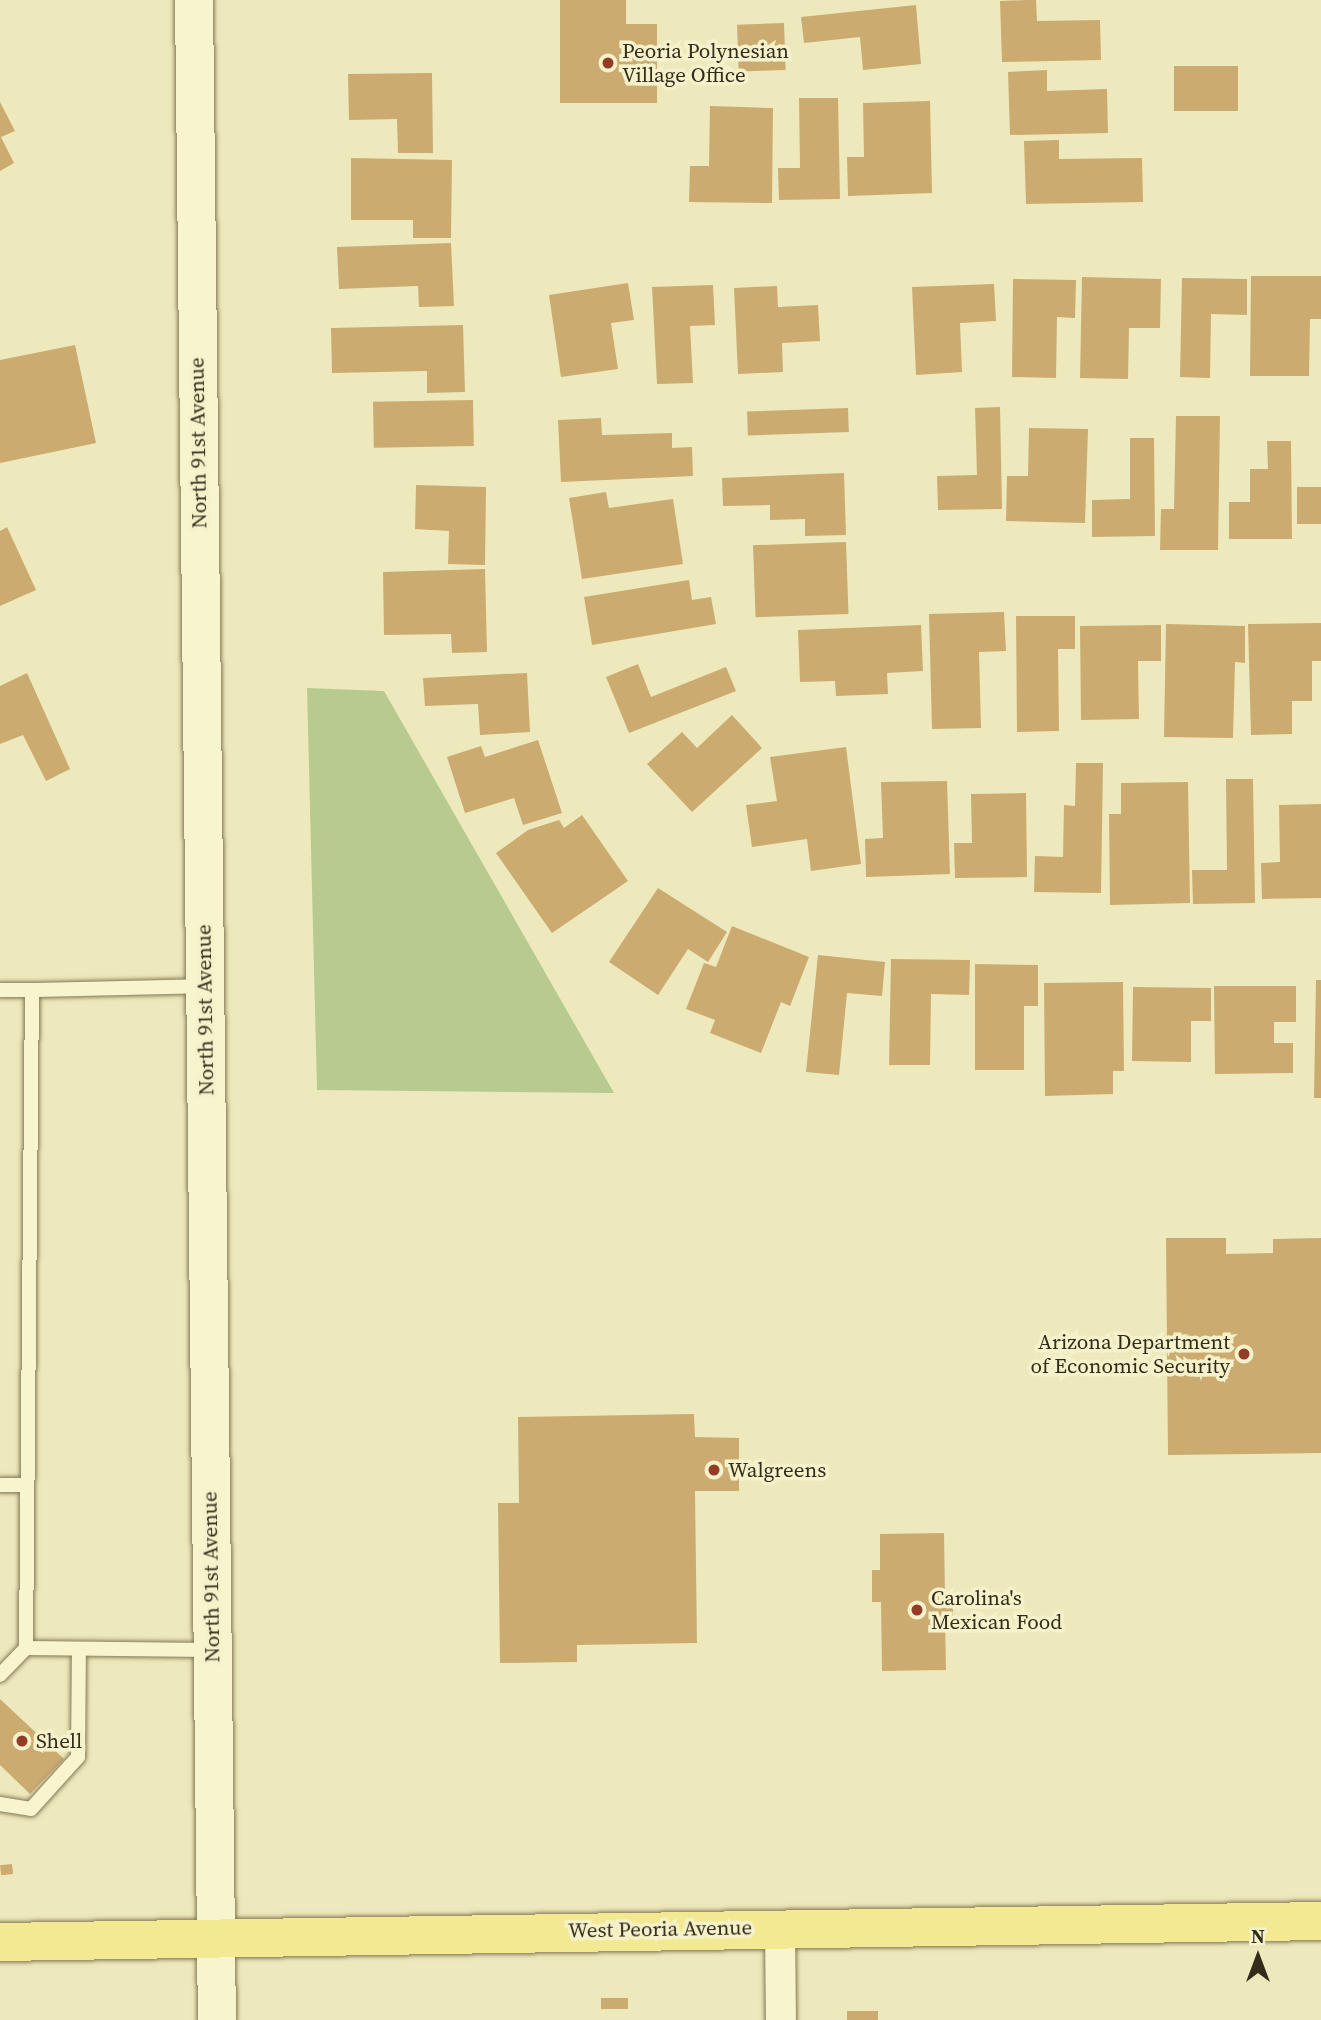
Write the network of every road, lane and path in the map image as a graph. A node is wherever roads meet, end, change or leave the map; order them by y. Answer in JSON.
{"nodes":[{"id":1,"x":194,"y":0,"type":"edge"},
{"id":2,"x":204,"y":986,"type":"junction"},
{"id":3,"x":0,"y":990,"type":"edge"},
{"id":4,"x":32,"y":990,"type":"junction"},
{"id":5,"x":0,"y":1485,"type":"edge"},
{"id":6,"x":27,"y":1485,"type":"junction"},
{"id":7,"x":26,"y":1648,"type":"junction"},
{"id":8,"x":79,"y":1649,"type":"junction"},
{"id":9,"x":212,"y":1650,"type":"junction"},
{"id":10,"x":0,"y":1675,"type":"edge"},
{"id":11,"x":0,"y":1804,"type":"edge"},
{"id":12,"x":1321,"y":1921,"type":"edge"},
{"id":13,"x":780,"y":1927,"type":"junction"},
{"id":14,"x":216,"y":1937,"type":"junction"},
{"id":15,"x":0,"y":1942,"type":"edge"},
{"id":16,"x":217,"y":2020,"type":"edge"},
{"id":17,"x":781,"y":2020,"type":"edge"}],
"edges":[{"from":1,"to":2,"type":"main road","name":"North 91st Avenue"},
{"from":2,"to":4,"type":"lane"},
{"from":2,"to":9,"type":"main road","name":"North 91st Avenue"},
{"from":3,"to":4,"type":"lane"},
{"from":4,"to":6,"type":"lane"},
{"from":5,"to":6,"type":"lane"},
{"from":6,"to":7,"type":"lane"},
{"from":7,"to":8,"type":"lane"},
{"from":7,"to":10,"type":"lane"},
{"from":8,"to":9,"type":"lane"},
{"from":8,"to":11,"type":"lane"},
{"from":9,"to":14,"type":"main road","name":"North 91st Avenue"},
{"from":12,"to":13,"type":"main road","name":"West Peoria Avenue"},
{"from":13,"to":14,"type":"main road","name":"West Peoria Avenue"},
{"from":13,"to":17,"type":"street"},
{"from":14,"to":15,"type":"main road","name":"West Peoria Avenue"},
{"from":14,"to":16,"type":"main road","name":"North 91st Avenue"}]}
